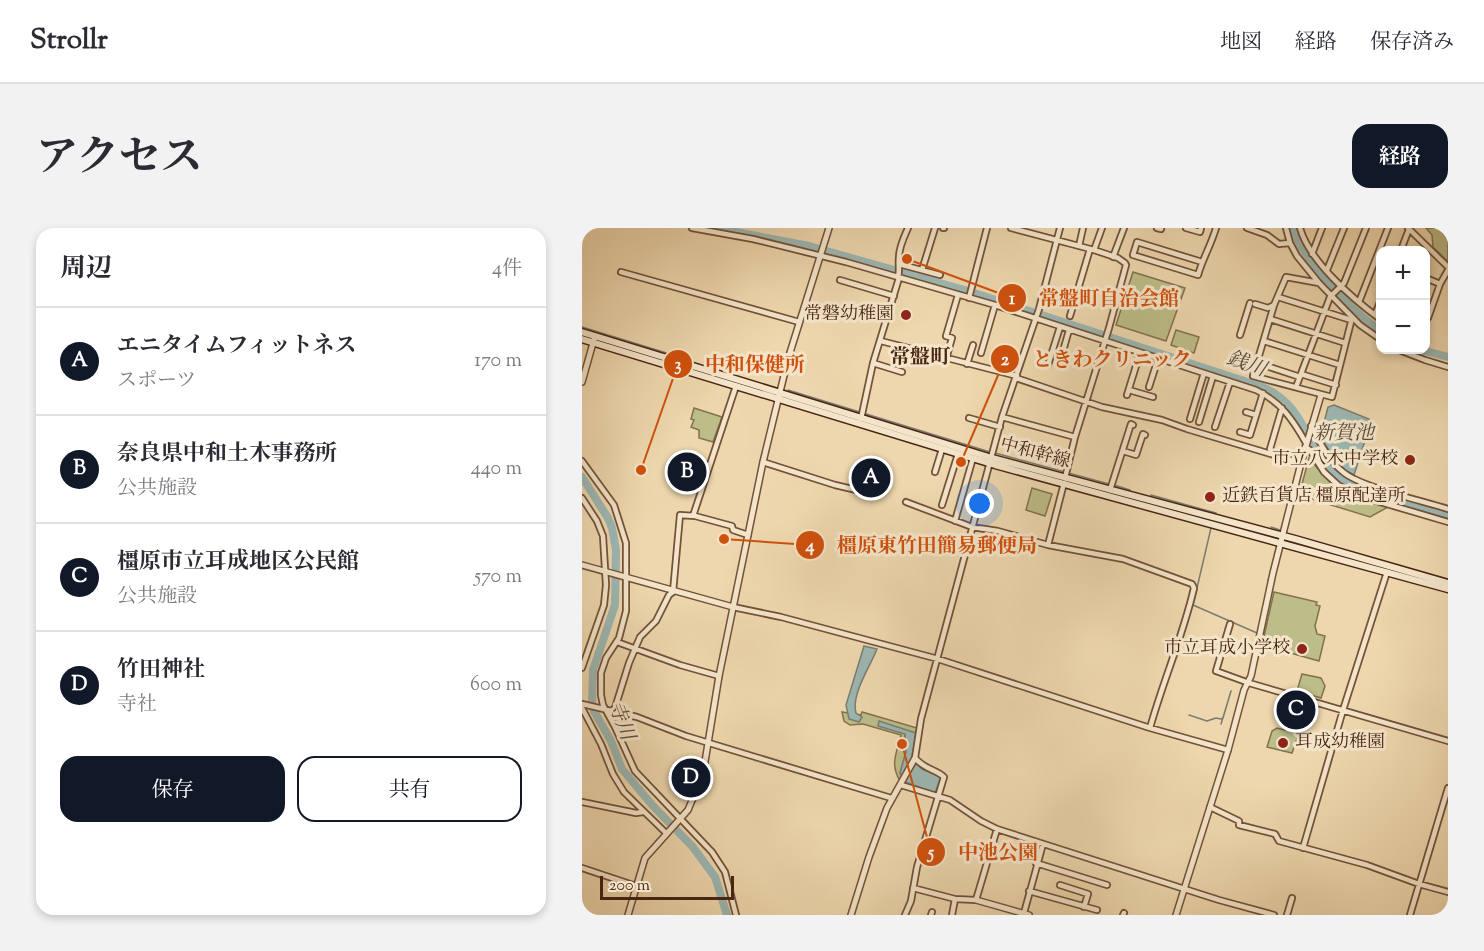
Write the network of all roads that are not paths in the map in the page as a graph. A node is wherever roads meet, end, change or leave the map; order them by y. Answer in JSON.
{"nodes":[{"id":1,"x":692,"y":228,"type":"edge"},
{"id":2,"x":830,"y":228,"type":"edge"},
{"id":3,"x":908,"y":228,"type":"edge"},
{"id":4,"x":935,"y":228,"type":"edge"},
{"id":5,"x":987,"y":228,"type":"edge"},
{"id":6,"x":1011,"y":228,"type":"edge"},
{"id":7,"x":1060,"y":228,"type":"edge"},
{"id":8,"x":1083,"y":228,"type":"edge"},
{"id":9,"x":1102,"y":228,"type":"edge"},
{"id":10,"x":1124,"y":228,"type":"edge"},
{"id":11,"x":1186,"y":228,"type":"edge"},
{"id":12,"x":1201,"y":228,"type":"edge"},
{"id":13,"x":1216,"y":228,"type":"edge"},
{"id":14,"x":1250,"y":228,"type":"edge"},
{"id":15,"x":1286,"y":228,"type":"edge"},
{"id":16,"x":1300,"y":228,"type":"edge"},
{"id":17,"x":1322,"y":228,"type":"edge"},
{"id":18,"x":1344,"y":228,"type":"edge"},
{"id":19,"x":1366,"y":228,"type":"edge"},
{"id":20,"x":1388,"y":228,"type":"edge"},
{"id":21,"x":1409,"y":229,"type":"edge"},
{"id":22,"x":1058,"y":241,"type":"junction"},
{"id":23,"x":1290,"y":243,"type":"junction"},
{"id":24,"x":1079,"y":246,"type":"junction"},
{"id":25,"x":1403,"y":246,"type":"edge"},
{"id":26,"x":1092,"y":250,"type":"junction"},
{"id":27,"x":821,"y":254,"type":"junction"},
{"id":28,"x":1312,"y":254,"type":"junction"},
{"id":29,"x":1113,"y":257,"type":"junction"},
{"id":30,"x":1202,"y":262,"type":"junction"},
{"id":31,"x":900,"y":267,"type":"junction"},
{"id":32,"x":1448,"y":268,"type":"edge"},
{"id":33,"x":922,"y":270,"type":"junction"},
{"id":34,"x":1327,"y":270,"type":"junction"},
{"id":35,"x":621,"y":272,"type":"dead end"},
{"id":36,"x":940,"y":275,"type":"dead end"},
{"id":37,"x":898,"y":277,"type":"junction"},
{"id":38,"x":840,"y":280,"type":"dead end"},
{"id":39,"x":1430,"y":280,"type":"edge"},
{"id":40,"x":1319,"y":283,"type":"junction"},
{"id":41,"x":1440,"y":284,"type":"junction"},
{"id":42,"x":1341,"y":286,"type":"junction"},
{"id":43,"x":958,"y":295,"type":"junction"},
{"id":44,"x":1332,"y":295,"type":"junction"},
{"id":45,"x":894,"y":296,"type":"junction"},
{"id":46,"x":969,"y":297,"type":"junction"},
{"id":47,"x":1278,"y":297,"type":"junction"},
{"id":48,"x":1359,"y":302,"type":"junction"},
{"id":49,"x":995,"y":305,"type":"junction"},
{"id":50,"x":1274,"y":305,"type":"junction"},
{"id":51,"x":1324,"y":311,"type":"junction"},
{"id":52,"x":1430,"y":312,"type":"edge"},
{"id":53,"x":1375,"y":315,"type":"edge"},
{"id":54,"x":1070,"y":316,"type":"dead end"},
{"id":55,"x":1036,"y":317,"type":"junction"},
{"id":56,"x":1270,"y":319,"type":"junction"},
{"id":57,"x":1351,"y":319,"type":"junction"},
{"id":58,"x":799,"y":322,"type":"junction"},
{"id":59,"x":1060,"y":327,"type":"junction"},
{"id":60,"x":1069,"y":330,"type":"junction"},
{"id":61,"x":582,"y":332,"type":"edge"},
{"id":62,"x":1316,"y":333,"type":"junction"},
{"id":63,"x":1240,"y":335,"type":"dead end"},
{"id":64,"x":1376,"y":336,"type":"edge"},
{"id":65,"x":582,"y":339,"type":"edge"},
{"id":66,"x":594,"y":339,"type":"junction"},
{"id":67,"x":1104,"y":340,"type":"junction"},
{"id":68,"x":881,"y":341,"type":"junction"},
{"id":69,"x":1264,"y":341,"type":"junction"},
{"id":70,"x":1345,"y":343,"type":"junction"},
{"id":71,"x":973,"y":345,"type":"dead end"},
{"id":72,"x":981,"y":353,"type":"dead end"},
{"id":73,"x":1140,"y":353,"type":"junction"},
{"id":74,"x":1409,"y":354,"type":"edge"},
{"id":75,"x":1308,"y":355,"type":"junction"},
{"id":76,"x":1060,"y":358,"type":"dead end"},
{"id":77,"x":946,"y":359,"type":"junction"},
{"id":78,"x":1158,"y":359,"type":"junction"},
{"id":79,"x":873,"y":363,"type":"junction"},
{"id":80,"x":967,"y":363,"type":"junction"},
{"id":81,"x":1257,"y":363,"type":"junction"},
{"id":82,"x":1048,"y":365,"type":"dead end"},
{"id":83,"x":1340,"y":365,"type":"junction"},
{"id":84,"x":1448,"y":367,"type":"edge"},
{"id":85,"x":902,"y":372,"type":"dead end"},
{"id":86,"x":1204,"y":374,"type":"junction"},
{"id":87,"x":1213,"y":376,"type":"junction"},
{"id":88,"x":1301,"y":376,"type":"junction"},
{"id":89,"x":1016,"y":377,"type":"junction"},
{"id":90,"x":582,"y":382,"type":"edge"},
{"id":91,"x":1230,"y":382,"type":"junction"},
{"id":92,"x":1336,"y":385,"type":"junction"},
{"id":93,"x":736,"y":386,"type":"junction"},
{"id":94,"x":1149,"y":387,"type":"dead end"},
{"id":95,"x":1296,"y":387,"type":"junction"},
{"id":96,"x":1263,"y":393,"type":"junction"},
{"id":97,"x":1321,"y":395,"type":"junction"},
{"id":98,"x":779,"y":396,"type":"junction"},
{"id":99,"x":1153,"y":397,"type":"dead end"},
{"id":100,"x":1087,"y":401,"type":"junction"},
{"id":101,"x":1282,"y":408,"type":"junction"},
{"id":102,"x":1246,"y":412,"type":"dead end"},
{"id":103,"x":862,"y":415,"type":"junction"},
{"id":104,"x":1256,"y":415,"type":"junction"},
{"id":105,"x":1002,"y":417,"type":"junction"},
{"id":106,"x":969,"y":418,"type":"dead end"},
{"id":107,"x":1190,"y":419,"type":"dead end"},
{"id":108,"x":1199,"y":422,"type":"dead end"},
{"id":109,"x":1133,"y":424,"type":"dead end"},
{"id":110,"x":1000,"y":427,"type":"junction"},
{"id":111,"x":1215,"y":427,"type":"dead end"},
{"id":112,"x":1311,"y":428,"type":"junction"},
{"id":113,"x":1240,"y":432,"type":"dead end"},
{"id":114,"x":1145,"y":435,"type":"dead end"},
{"id":115,"x":1075,"y":437,"type":"junction"},
{"id":116,"x":1306,"y":444,"type":"junction"},
{"id":117,"x":942,"y":449,"type":"junction"},
{"id":118,"x":1270,"y":449,"type":"dead end"},
{"id":119,"x":1123,"y":451,"type":"junction"},
{"id":120,"x":958,"y":454,"type":"junction"},
{"id":121,"x":992,"y":456,"type":"junction"},
{"id":122,"x":973,"y":458,"type":"junction"},
{"id":123,"x":582,"y":460,"type":"edge"},
{"id":124,"x":763,"y":462,"type":"junction"},
{"id":125,"x":1301,"y":463,"type":"junction"},
{"id":126,"x":935,"y":472,"type":"dead end"},
{"id":127,"x":1066,"y":477,"type":"junction"},
{"id":128,"x":1112,"y":486,"type":"junction"},
{"id":129,"x":861,"y":490,"type":"dead end"},
{"id":130,"x":582,"y":498,"type":"edge"},
{"id":131,"x":906,"y":502,"type":"dead end"},
{"id":132,"x":942,"y":506,"type":"dead end"},
{"id":133,"x":1448,"y":509,"type":"edge"},
{"id":134,"x":693,"y":516,"type":"junction"},
{"id":135,"x":955,"y":520,"type":"junction"},
{"id":136,"x":1447,"y":520,"type":"edge"},
{"id":137,"x":972,"y":527,"type":"junction"},
{"id":138,"x":748,"y":535,"type":"junction"},
{"id":139,"x":1282,"y":539,"type":"junction"},
{"id":140,"x":1048,"y":545,"type":"junction"},
{"id":141,"x":582,"y":565,"type":"edge"},
{"id":142,"x":1387,"y":571,"type":"junction"},
{"id":143,"x":606,"y":573,"type":"junction"},
{"id":144,"x":625,"y":578,"type":"junction"},
{"id":145,"x":1448,"y":583,"type":"edge"},
{"id":146,"x":1448,"y":589,"type":"edge"},
{"id":147,"x":673,"y":592,"type":"junction"},
{"id":148,"x":733,"y":607,"type":"junction"},
{"id":149,"x":1230,"y":624,"type":"dead end"},
{"id":150,"x":616,"y":642,"type":"junction"},
{"id":151,"x":635,"y":648,"type":"junction"},
{"id":152,"x":938,"y":659,"type":"junction"},
{"id":153,"x":582,"y":668,"type":"edge"},
{"id":154,"x":719,"y":676,"type":"junction"},
{"id":155,"x":1249,"y":683,"type":"junction"},
{"id":156,"x":582,"y":706,"type":"edge"},
{"id":157,"x":603,"y":708,"type":"junction"},
{"id":158,"x":1343,"y":710,"type":"junction"},
{"id":159,"x":614,"y":711,"type":"junction"},
{"id":160,"x":1150,"y":728,"type":"junction"},
{"id":161,"x":1448,"y":741,"type":"edge"},
{"id":162,"x":707,"y":742,"type":"junction"},
{"id":163,"x":1228,"y":750,"type":"junction"},
{"id":164,"x":915,"y":758,"type":"junction"},
{"id":165,"x":901,"y":785,"type":"junction"},
{"id":166,"x":1448,"y":788,"type":"edge"},
{"id":167,"x":939,"y":795,"type":"junction"},
{"id":168,"x":891,"y":798,"type":"junction"},
{"id":169,"x":582,"y":802,"type":"edge"},
{"id":170,"x":1210,"y":807,"type":"junction"},
{"id":171,"x":644,"y":812,"type":"junction"},
{"id":172,"x":680,"y":820,"type":"junction"},
{"id":173,"x":997,"y":829,"type":"junction"},
{"id":174,"x":667,"y":833,"type":"junction"},
{"id":175,"x":1043,"y":843,"type":"junction"},
{"id":176,"x":1303,"y":848,"type":"junction"},
{"id":177,"x":1036,"y":863,"type":"junction"},
{"id":178,"x":582,"y":868,"type":"edge"},
{"id":179,"x":1419,"y":884,"type":"junction"},
{"id":180,"x":1060,"y":885,"type":"dead end"},
{"id":181,"x":1107,"y":885,"type":"dead end"},
{"id":182,"x":636,"y":886,"type":"junction"},
{"id":183,"x":913,"y":888,"type":"junction"},
{"id":184,"x":1184,"y":889,"type":"junction"},
{"id":185,"x":1029,"y":891,"type":"junction"},
{"id":186,"x":1448,"y":892,"type":"edge"},
{"id":187,"x":1292,"y":898,"type":"dead end"},
{"id":188,"x":956,"y":899,"type":"junction"},
{"id":189,"x":976,"y":900,"type":"junction"},
{"id":190,"x":1084,"y":907,"type":"junction"},
{"id":191,"x":1097,"y":910,"type":"dead end"},
{"id":192,"x":1023,"y":914,"type":"edge"},
{"id":193,"x":628,"y":915,"type":"edge"},
{"id":194,"x":736,"y":915,"type":"edge"},
{"id":195,"x":851,"y":915,"type":"edge"},
{"id":196,"x":905,"y":915,"type":"edge"},
{"id":197,"x":953,"y":915,"type":"edge"},
{"id":198,"x":1176,"y":915,"type":"edge"},
{"id":199,"x":1274,"y":915,"type":"edge"},
{"id":200,"x":1287,"y":915,"type":"edge"},
{"id":201,"x":1410,"y":915,"type":"edge"}],
"edges":[{"from":1,"to":27,"type":"street"},
{"from":2,"to":27,"type":"street"},
{"from":3,"to":31,"type":"street"},
{"from":4,"to":33,"type":"street"},
{"from":5,"to":46,"type":"street"},
{"from":6,"to":22,"type":"street"},
{"from":7,"to":22,"type":"street"},
{"from":8,"to":24,"type":"street"},
{"from":9,"to":26,"type":"street"},
{"from":10,"to":29,"type":"street"},
{"from":11,"to":12,"type":"street"},
{"from":13,"to":30,"type":"street"},
{"from":14,"to":23,"type":"street"},
{"from":15,"to":23,"type":"street"},
{"from":16,"to":28,"type":"street"},
{"from":17,"to":28,"type":"street"},
{"from":18,"to":34,"type":"street"},
{"from":19,"to":42,"type":"street"},
{"from":20,"to":48,"type":"street"},
{"from":21,"to":25,"type":"street"},
{"from":21,"to":32,"type":"street"},
{"from":22,"to":24,"type":"street"},
{"from":22,"to":55,"type":"street"},
{"from":23,"to":40,"type":"street"},
{"from":24,"to":26,"type":"street"},
{"from":26,"to":29,"type":"street"},
{"from":26,"to":54,"type":"street"},
{"from":27,"to":37,"type":"street"},
{"from":27,"to":58,"type":"street"},
{"from":28,"to":34,"type":"street"},
{"from":29,"to":67,"type":"street"},
{"from":30,"to":30,"type":"street"},
{"from":31,"to":33,"type":"street"},
{"from":31,"to":37,"type":"street"},
{"from":32,"to":41,"type":"street"},
{"from":33,"to":36,"type":"street"},
{"from":34,"to":42,"type":"street"},
{"from":35,"to":58,"type":"street"},
{"from":37,"to":43,"type":"street"},
{"from":37,"to":45,"type":"street"},
{"from":38,"to":45,"type":"street"},
{"from":39,"to":41,"type":"street"},
{"from":40,"to":44,"type":"street"},
{"from":40,"to":47,"type":"street"},
{"from":41,"to":52,"type":"street"},
{"from":42,"to":44,"type":"street"},
{"from":42,"to":48,"type":"street"},
{"from":43,"to":46,"type":"street"},
{"from":43,"to":77,"type":"street"},
{"from":44,"to":51,"type":"street"},
{"from":44,"to":57,"type":"street"},
{"from":45,"to":68,"type":"street"},
{"from":46,"to":49,"type":"street"},
{"from":47,"to":50,"type":"street"},
{"from":47,"to":51,"type":"street"},
{"from":48,"to":53,"type":"street"},
{"from":49,"to":55,"type":"street"},
{"from":49,"to":72,"type":"street"},
{"from":50,"to":56,"type":"street"},
{"from":50,"to":63,"type":"street"},
{"from":51,"to":57,"type":"street"},
{"from":51,"to":62,"type":"street"},
{"from":55,"to":59,"type":"street"},
{"from":55,"to":89,"type":"street"},
{"from":56,"to":62,"type":"street"},
{"from":56,"to":69,"type":"street"},
{"from":57,"to":64,"type":"street"},
{"from":57,"to":70,"type":"street"},
{"from":58,"to":98,"type":"street"},
{"from":59,"to":60,"type":"street"},
{"from":59,"to":82,"type":"street"},
{"from":60,"to":67,"type":"street"},
{"from":60,"to":76,"type":"street"},
{"from":61,"to":66,"type":"main road","name":"中和幹線"},
{"from":62,"to":70,"type":"street"},
{"from":62,"to":75,"type":"street"},
{"from":65,"to":66,"type":"main road","name":"中和幹線"},
{"from":66,"to":90,"type":"street"},
{"from":66,"to":93,"type":"main road","name":"中和幹線"},
{"from":66,"to":98,"type":"main road","name":"中和幹線"},
{"from":67,"to":73,"type":"street"},
{"from":67,"to":100,"type":"street"},
{"from":68,"to":77,"type":"street"},
{"from":68,"to":79,"type":"street"},
{"from":69,"to":75,"type":"street"},
{"from":69,"to":81,"type":"street"},
{"from":70,"to":83,"type":"street"},
{"from":71,"to":80,"type":"street"},
{"from":73,"to":78,"type":"street"},
{"from":73,"to":99,"type":"street"},
{"from":74,"to":84,"type":"street"},
{"from":75,"to":83,"type":"street"},
{"from":75,"to":88,"type":"street"},
{"from":77,"to":80,"type":"street"},
{"from":78,"to":86,"type":"street"},
{"from":78,"to":94,"type":"street"},
{"from":79,"to":85,"type":"street"},
{"from":79,"to":103,"type":"street"},
{"from":80,"to":89,"type":"street"},
{"from":81,"to":88,"type":"street"},
{"from":81,"to":95,"type":"street"},
{"from":83,"to":92,"type":"street"},
{"from":86,"to":87,"type":"street"},
{"from":86,"to":107,"type":"street"},
{"from":87,"to":91,"type":"street"},
{"from":87,"to":108,"type":"street"},
{"from":88,"to":92,"type":"street"},
{"from":88,"to":95,"type":"street"},
{"from":89,"to":100,"type":"street"},
{"from":89,"to":105,"type":"street"},
{"from":91,"to":96,"type":"street"},
{"from":91,"to":111,"type":"street"},
{"from":92,"to":97,"type":"street"},
{"from":93,"to":98,"type":"main road","name":"中和幹線"},
{"from":93,"to":134,"type":"street"},
{"from":95,"to":97,"type":"street"},
{"from":96,"to":101,"type":"street"},
{"from":96,"to":104,"type":"street"},
{"from":97,"to":112,"type":"street"},
{"from":98,"to":103,"type":"main road","name":"中和幹線"},
{"from":98,"to":117,"type":"main road","name":"中和幹線"},
{"from":98,"to":124,"type":"street"},
{"from":100,"to":115,"type":"street"},
{"from":100,"to":125,"type":"street"},
{"from":101,"to":116,"type":"street"},
{"from":101,"to":118,"type":"street"},
{"from":102,"to":104,"type":"street"},
{"from":103,"to":121,"type":"main road","name":"中和幹線"},
{"from":104,"to":113,"type":"street"},
{"from":105,"to":110,"type":"street"},
{"from":105,"to":115,"type":"street"},
{"from":106,"to":110,"type":"street"},
{"from":109,"to":119,"type":"street"},
{"from":110,"to":121,"type":"street"},
{"from":112,"to":116,"type":"street"},
{"from":112,"to":133,"type":"street"},
{"from":114,"to":119,"type":"street"},
{"from":115,"to":127,"type":"street"},
{"from":116,"to":125,"type":"street"},
{"from":116,"to":136,"type":"street"},
{"from":117,"to":120,"type":"main road","name":"中和幹線"},
{"from":117,"to":126,"type":"street"},
{"from":119,"to":128,"type":"street"},
{"from":120,"to":122,"type":"main road","name":"中和幹線"},
{"from":120,"to":132,"type":"street"},
{"from":121,"to":122,"type":"main road","name":"中和幹線"},
{"from":121,"to":127,"type":"main road","name":"中和幹線"},
{"from":121,"to":137,"type":"street"},
{"from":122,"to":135,"type":"street"},
{"from":123,"to":144,"type":"street"},
{"from":124,"to":129,"type":"street"},
{"from":124,"to":138,"type":"street"},
{"from":125,"to":139,"type":"street"},
{"from":127,"to":128,"type":"main road","name":"中和幹線"},
{"from":127,"to":139,"type":"main road","name":"中和幹線"},
{"from":127,"to":140,"type":"street"},
{"from":128,"to":139,"type":"main road","name":"中和幹線"},
{"from":130,"to":143,"type":"street"},
{"from":131,"to":135,"type":"street"},
{"from":134,"to":138,"type":"street"},
{"from":134,"to":147,"type":"street"},
{"from":135,"to":137,"type":"street"},
{"from":137,"to":140,"type":"street"},
{"from":137,"to":152,"type":"street"},
{"from":138,"to":148,"type":"street"},
{"from":139,"to":142,"type":"main road","name":"中和幹線"},
{"from":139,"to":145,"type":"main road","name":"中和幹線"},
{"from":139,"to":155,"type":"street"},
{"from":140,"to":160,"type":"street"},
{"from":141,"to":143,"type":"street"},
{"from":142,"to":146,"type":"main road","name":"中和幹線"},
{"from":142,"to":158,"type":"street"},
{"from":143,"to":144,"type":"street"},
{"from":143,"to":153,"type":"street"},
{"from":144,"to":147,"type":"street"},
{"from":144,"to":150,"type":"street"},
{"from":147,"to":148,"type":"street"},
{"from":147,"to":151,"type":"street"},
{"from":148,"to":152,"type":"street"},
{"from":148,"to":154,"type":"street"},
{"from":149,"to":155,"type":"street"},
{"from":150,"to":151,"type":"street"},
{"from":150,"to":157,"type":"street"},
{"from":151,"to":154,"type":"street"},
{"from":151,"to":159,"type":"street"},
{"from":152,"to":160,"type":"street"},
{"from":152,"to":164,"type":"street"},
{"from":154,"to":162,"type":"street"},
{"from":155,"to":158,"type":"street"},
{"from":155,"to":163,"type":"street"},
{"from":156,"to":157,"type":"street"},
{"from":156,"to":171,"type":"street"},
{"from":157,"to":159,"type":"street"},
{"from":157,"to":172,"type":"street"},
{"from":158,"to":161,"type":"street"},
{"from":158,"to":176,"type":"street"},
{"from":159,"to":162,"type":"street"},
{"from":160,"to":163,"type":"street"},
{"from":162,"to":168,"type":"street"},
{"from":162,"to":172,"type":"street"},
{"from":163,"to":170,"type":"street"},
{"from":164,"to":165,"type":"street"},
{"from":164,"to":167,"type":"street"},
{"from":165,"to":167,"type":"street"},
{"from":165,"to":168,"type":"street"},
{"from":166,"to":179,"type":"street"},
{"from":167,"to":173,"type":"street"},
{"from":167,"to":183,"type":"street"},
{"from":168,"to":195,"type":"street"},
{"from":169,"to":171,"type":"street"},
{"from":170,"to":176,"type":"street"},
{"from":170,"to":184,"type":"street"},
{"from":171,"to":174,"type":"street"},
{"from":172,"to":174,"type":"street"},
{"from":172,"to":194,"type":"street"},
{"from":173,"to":175,"type":"street"},
{"from":173,"to":189,"type":"street"},
{"from":174,"to":182,"type":"street"},
{"from":175,"to":177,"type":"street"},
{"from":175,"to":184,"type":"street"},
{"from":176,"to":179,"type":"street"},
{"from":177,"to":181,"type":"street"},
{"from":177,"to":185,"type":"street"},
{"from":178,"to":182,"type":"street"},
{"from":179,"to":186,"type":"street"},
{"from":179,"to":201,"type":"street"},
{"from":180,"to":190,"type":"street"},
{"from":182,"to":193,"type":"street"},
{"from":183,"to":188,"type":"street"},
{"from":183,"to":196,"type":"street"},
{"from":184,"to":198,"type":"street"},
{"from":184,"to":199,"type":"street"},
{"from":185,"to":190,"type":"street"},
{"from":185,"to":192,"type":"street"},
{"from":187,"to":200,"type":"street"},
{"from":188,"to":189,"type":"street"},
{"from":188,"to":197,"type":"street"},
{"from":189,"to":192,"type":"street"},
{"from":190,"to":191,"type":"street"}]}
